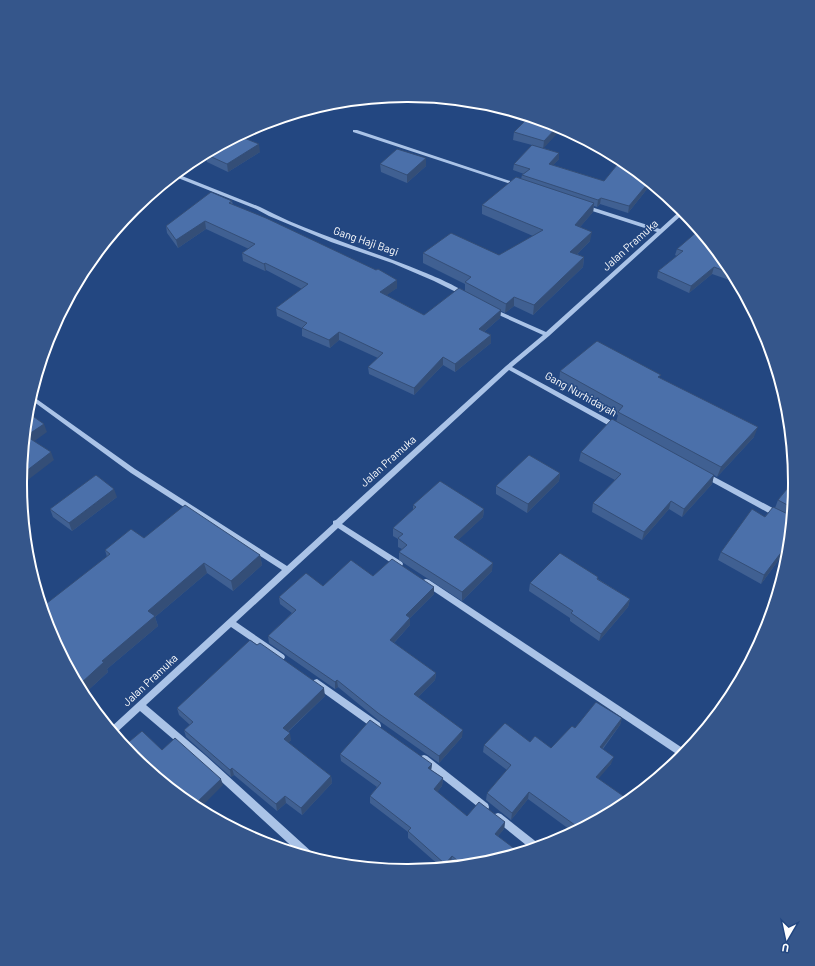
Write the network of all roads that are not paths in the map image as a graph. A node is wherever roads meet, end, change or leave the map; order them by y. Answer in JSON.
{"nodes":[{"id":1,"x":355,"y":132,"type":"dead end"},
{"id":2,"x":181,"y":177,"type":"edge"},
{"id":3,"x":526,"y":187,"type":"edge"},
{"id":4,"x":579,"y":204,"type":"edge"},
{"id":5,"x":678,"y":215,"type":"edge"},
{"id":6,"x":661,"y":231,"type":"junction"},
{"id":7,"x":468,"y":296,"type":"edge"},
{"id":8,"x":487,"y":306,"type":"edge"},
{"id":9,"x":547,"y":335,"type":"junction"},
{"id":10,"x":508,"y":367,"type":"junction"},
{"id":11,"x":36,"y":401,"type":"edge"},
{"id":12,"x":625,"y":431,"type":"edge"},
{"id":13,"x":701,"y":472,"type":"edge"},
{"id":14,"x":784,"y":518,"type":"edge"},
{"id":15,"x":336,"y":523,"type":"junction"},
{"id":16,"x":403,"y":567,"type":"edge"},
{"id":17,"x":288,"y":570,"type":"junction"},
{"id":18,"x":422,"y":580,"type":"edge"},
{"id":19,"x":230,"y":622,"type":"junction"},
{"id":20,"x":288,"y":663,"type":"edge"},
{"id":21,"x":308,"y":676,"type":"edge"},
{"id":22,"x":139,"y":705,"type":"junction"},
{"id":23,"x":116,"y":727,"type":"edge"},
{"id":24,"x":385,"y":731,"type":"edge"},
{"id":25,"x":679,"y":750,"type":"edge"},
{"id":26,"x":417,"y":754,"type":"edge"},
{"id":27,"x":531,"y":843,"type":"edge"},
{"id":28,"x":302,"y":849,"type":"edge"}],
"edges":[{"from":1,"to":3,"type":"street"},
{"from":2,"to":7,"type":"street","name":"Gang Haji Bagi"},
{"from":4,"to":6,"type":"street"},
{"from":5,"to":6,"type":"street","name":"Jalan Pramuka"},
{"from":6,"to":9,"type":"street","name":"Jalan Pramuka"},
{"from":8,"to":9,"type":"street"},
{"from":9,"to":10,"type":"street","name":"Jalan Pramuka"},
{"from":10,"to":12,"type":"street","name":"Gang Nurhidayah"},
{"from":10,"to":15,"type":"street","name":"Jalan Pramuka"},
{"from":11,"to":17,"type":"street"},
{"from":13,"to":14,"type":"street"},
{"from":15,"to":16,"type":"street"},
{"from":15,"to":17,"type":"street","name":"Jalan Pramuka"},
{"from":17,"to":19,"type":"street","name":"Jalan Pramuka"},
{"from":18,"to":25,"type":"street"},
{"from":19,"to":20,"type":"street"},
{"from":19,"to":22,"type":"street","name":"Jalan Pramuka"},
{"from":21,"to":24,"type":"street"},
{"from":22,"to":23,"type":"street","name":"Jalan Pramuka"},
{"from":22,"to":28,"type":"street"},
{"from":26,"to":27,"type":"street"}]}
